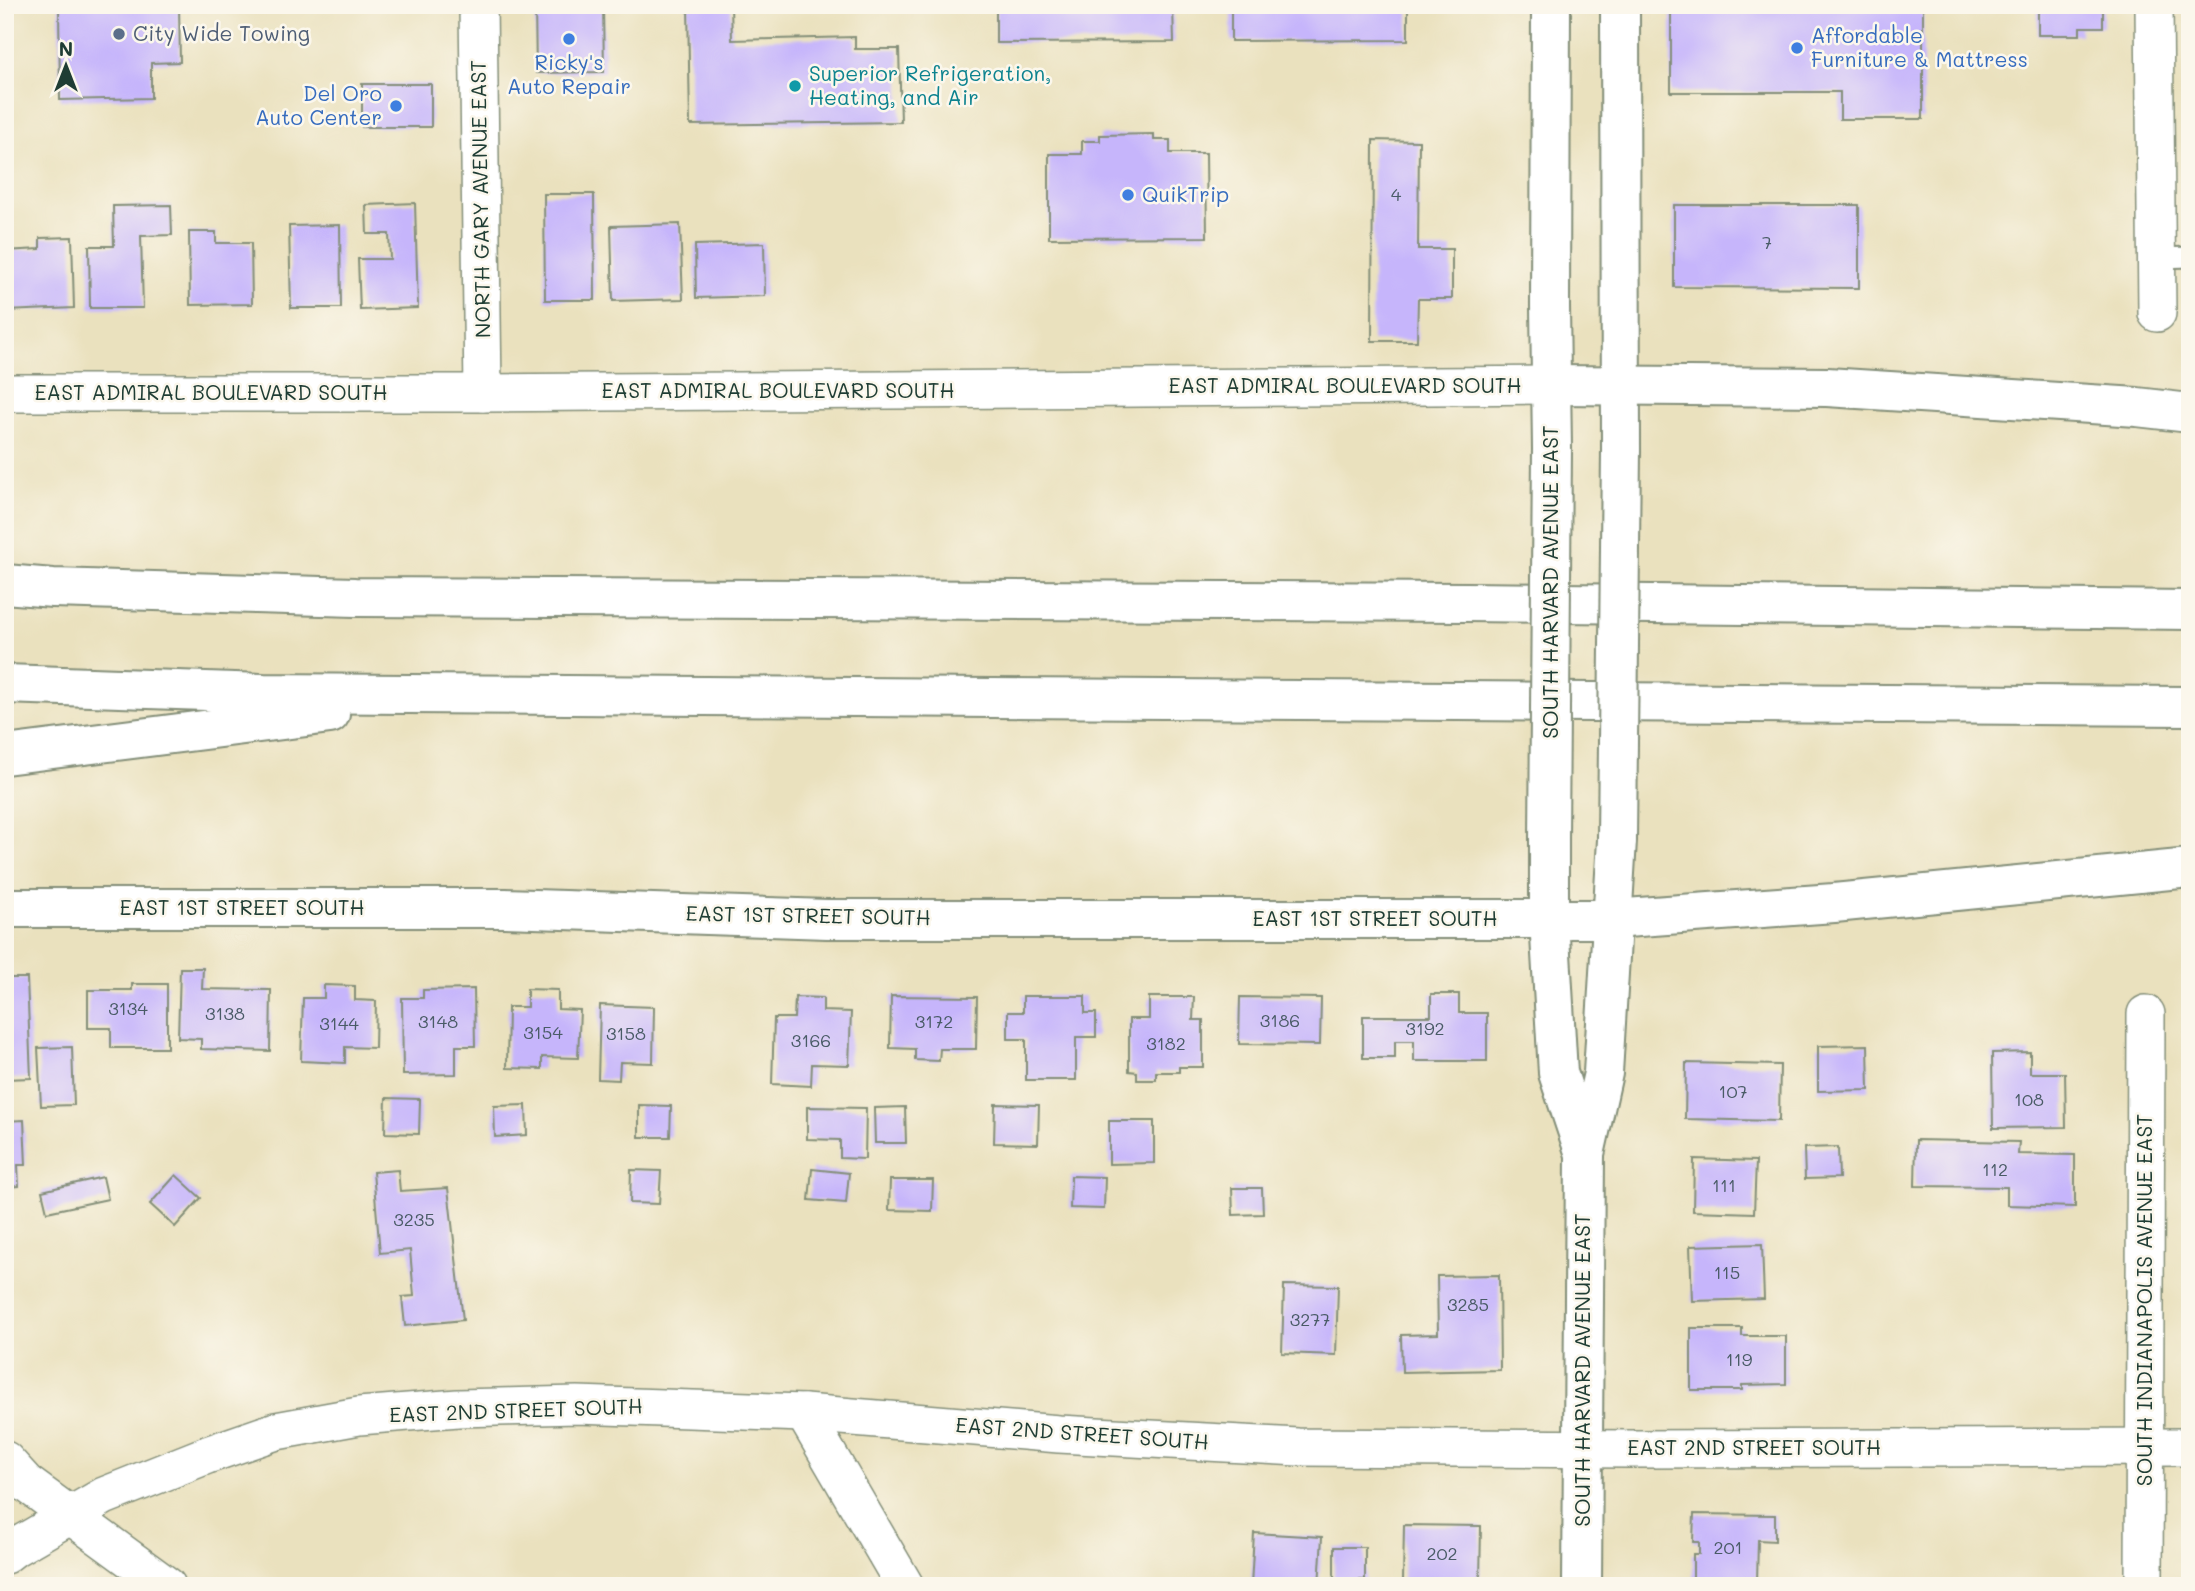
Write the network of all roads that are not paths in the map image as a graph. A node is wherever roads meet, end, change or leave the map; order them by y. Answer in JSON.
{"nodes":[{"id":1,"x":478,"y":5,"type":"edge"},
{"id":2,"x":1551,"y":5,"type":"edge"},
{"id":3,"x":1620,"y":5,"type":"edge"},
{"id":4,"x":2154,"y":5,"type":"edge"},
{"id":5,"x":2174,"y":258,"type":"edge"},
{"id":6,"x":2157,"y":313,"type":"dead end"},
{"id":7,"x":1552,"y":384,"type":"junction"},
{"id":8,"x":1621,"y":384,"type":"junction"},
{"id":9,"x":5,"y":393,"type":"edge"},
{"id":10,"x":483,"y":393,"type":"junction"},
{"id":11,"x":2190,"y":413,"type":"edge"},
{"id":12,"x":5,"y":584,"type":"edge"},
{"id":13,"x":2190,"y":610,"type":"edge"},
{"id":14,"x":5,"y":684,"type":"edge"},
{"id":15,"x":489,"y":694,"type":"junction"},
{"id":16,"x":2190,"y":706,"type":"edge"},
{"id":17,"x":5,"y":755,"type":"edge"},
{"id":18,"x":2190,"y":868,"type":"edge"},
{"id":19,"x":5,"y":908,"type":"edge"},
{"id":20,"x":1549,"y":919,"type":"junction"},
{"id":21,"x":1612,"y":919,"type":"junction"},
{"id":22,"x":2146,"y":1014,"type":"dead end"},
{"id":23,"x":1585,"y":1154,"type":"junction"},
{"id":24,"x":804,"y":1413,"type":"junction"},
{"id":25,"x":2144,"y":1447,"type":"junction"},
{"id":26,"x":2190,"y":1447,"type":"edge"},
{"id":27,"x":1582,"y":1449,"type":"junction"},
{"id":28,"x":5,"y":1460,"type":"edge"},
{"id":29,"x":71,"y":1515,"type":"junction"},
{"id":30,"x":5,"y":1555,"type":"edge"},
{"id":31,"x":167,"y":1586,"type":"edge"},
{"id":32,"x":905,"y":1586,"type":"edge"},
{"id":33,"x":1582,"y":1586,"type":"edge"},
{"id":34,"x":2144,"y":1586,"type":"edge"}],
"edges":[{"from":1,"to":10,"type":"street","name":"NORTH GARY AVENUE EAST"},
{"from":2,"to":7,"type":"main road","name":"SOUTH HARVARD AVENUE EAST"},
{"from":3,"to":8,"type":"main road","name":"SOUTH HARVARD AVENUE EAST"},
{"from":4,"to":5,"type":"street"},
{"from":5,"to":6,"type":"street"},
{"from":7,"to":8,"type":"main road"},
{"from":7,"to":10,"type":"street","name":"EAST ADMIRAL BOULEVARD SOUTH"},
{"from":7,"to":20,"type":"main road","name":"SOUTH HARVARD AVENUE EAST","bridge":true},
{"from":8,"to":11,"type":"main road"},
{"from":8,"to":21,"type":"main road","name":"SOUTH HARVARD AVENUE EAST","bridge":true},
{"from":9,"to":10,"type":"street","name":"EAST ADMIRAL BOULEVARD SOUTH"},
{"from":12,"to":13,"type":"main road"},
{"from":14,"to":15,"type":"main road"},
{"from":15,"to":16,"type":"main road"},
{"from":15,"to":17,"type":"main road"},
{"from":18,"to":21,"type":"main road","name":"EAST 1ST STREET SOUTH"},
{"from":19,"to":20,"type":"main road","name":"EAST 1ST STREET SOUTH"},
{"from":20,"to":21,"type":"main road","name":"EAST 1ST STREET SOUTH"},
{"from":20,"to":23,"type":"main road","name":"SOUTH HARVARD AVENUE EAST"},
{"from":21,"to":23,"type":"main road","name":"SOUTH HARVARD AVENUE EAST"},
{"from":22,"to":25,"type":"street","name":"SOUTH INDIANAPOLIS AVENUE EAST"},
{"from":23,"to":27,"type":"main road","name":"SOUTH HARVARD AVENUE EAST"},
{"from":24,"to":27,"type":"street","name":"EAST 2ND STREET SOUTH"},
{"from":24,"to":29,"type":"street","name":"EAST 2ND STREET SOUTH"},
{"from":24,"to":32,"type":"street"},
{"from":25,"to":26,"type":"street","name":"EAST 2ND STREET SOUTH"},
{"from":25,"to":27,"type":"street","name":"EAST 2ND STREET SOUTH"},
{"from":25,"to":34,"type":"street","name":"SOUTH INDIANAPOLIS AVENUE EAST"},
{"from":27,"to":33,"type":"main road","name":"SOUTH HARVARD AVENUE EAST"},
{"from":28,"to":29,"type":"street"},
{"from":29,"to":30,"type":"street","name":"EAST 2ND STREET SOUTH"},
{"from":29,"to":31,"type":"street"}]}
